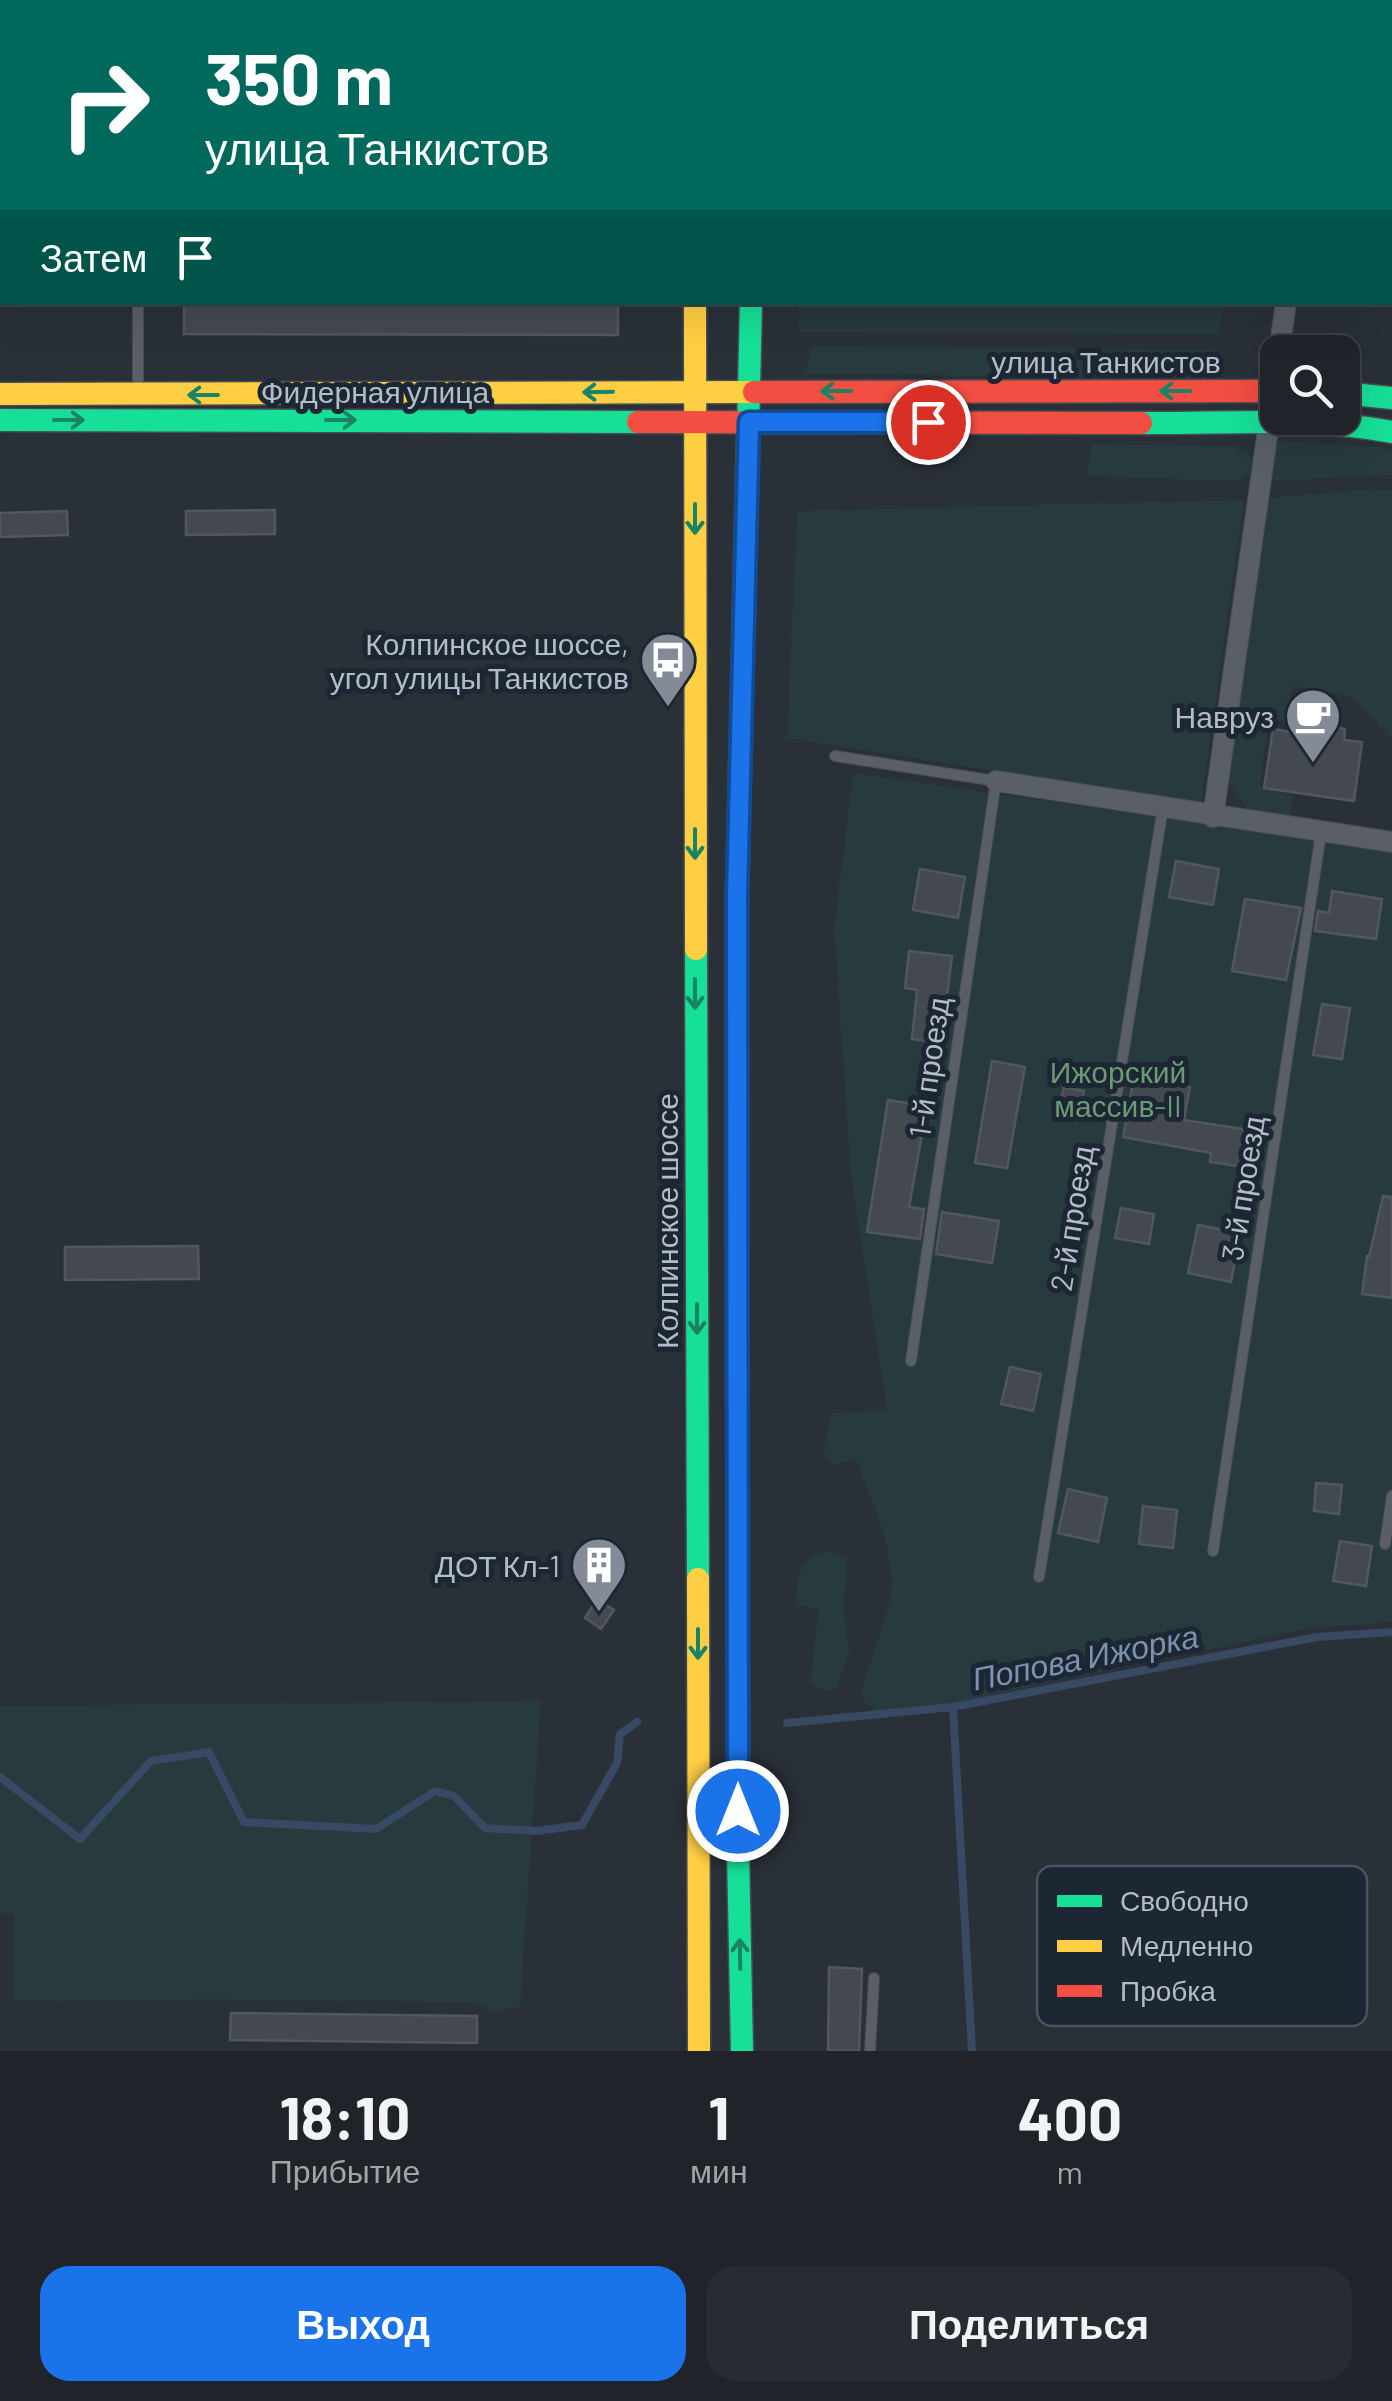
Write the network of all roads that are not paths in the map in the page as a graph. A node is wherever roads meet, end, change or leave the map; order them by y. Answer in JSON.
{"nodes":[{"id":1,"x":138,"y":305,"type":"edge"},
{"id":2,"x":695,"y":305,"type":"edge"},
{"id":3,"x":751,"y":305,"type":"edge"},
{"id":4,"x":1286,"y":305,"type":"edge"},
{"id":5,"x":1281,"y":335,"type":"edge"},
{"id":6,"x":695,"y":390,"type":"junction"},
{"id":7,"x":1260,"y":391,"type":"edge"},
{"id":8,"x":749,"y":392,"type":"junction"},
{"id":9,"x":0,"y":394,"type":"edge"},
{"id":10,"x":1360,"y":394,"type":"edge"},
{"id":11,"x":138,"y":395,"type":"junction"},
{"id":12,"x":1392,"y":398,"type":"edge"},
{"id":13,"x":0,"y":420,"type":"edge"},
{"id":14,"x":138,"y":420,"type":"junction"},
{"id":15,"x":696,"y":422,"type":"junction"},
{"id":16,"x":749,"y":422,"type":"junction"},
{"id":17,"x":1260,"y":424,"type":"edge"},
{"id":18,"x":1360,"y":426,"type":"edge"},
{"id":19,"x":1392,"y":432,"type":"edge"},
{"id":20,"x":1267,"y":435,"type":"edge"},
{"id":21,"x":835,"y":756,"type":"dead end"},
{"id":22,"x":996,"y":780,"type":"junction"},
{"id":23,"x":1163,"y":807,"type":"junction"},
{"id":24,"x":1214,"y":816,"type":"junction"},
{"id":25,"x":1321,"y":833,"type":"junction"},
{"id":26,"x":1392,"y":842,"type":"edge"},
{"id":27,"x":910,"y":1361,"type":"dead end"},
{"id":28,"x":1392,"y":1496,"type":"edge"},
{"id":29,"x":1385,"y":1544,"type":"dead end"},
{"id":30,"x":1213,"y":1551,"type":"dead end"},
{"id":31,"x":1039,"y":1577,"type":"dead end"},
{"id":32,"x":874,"y":1978,"type":"dead end"},
{"id":33,"x":698,"y":2051,"type":"edge"},
{"id":34,"x":742,"y":2051,"type":"edge"},
{"id":35,"x":870,"y":2051,"type":"edge"}],
"edges":[{"from":1,"to":11,"type":"lane"},
{"from":2,"to":6,"type":"main road","name":"Колпинское шоссе"},
{"from":3,"to":8,"type":"main road"},
{"from":4,"to":5,"type":"street"},
{"from":6,"to":8,"type":"main road","name":"улица Танкистов"},
{"from":6,"to":11,"type":"main road","name":"Фидерная улица","one_way":true},
{"from":6,"to":15,"type":"main road","name":"Колпинское шоссе"},
{"from":7,"to":8,"type":"main road","name":"улица Танкистов","one_way":true},
{"from":8,"to":16,"type":"main road"},
{"from":9,"to":11,"type":"main road","name":"Фидерная улица"},
{"from":10,"to":12,"type":"main road"},
{"from":11,"to":14,"type":"street"},
{"from":13,"to":14,"type":"main road","name":"Фидерная улица","one_way":true},
{"from":14,"to":15,"type":"main road","name":"Фидерная улица","one_way":true},
{"from":15,"to":16,"type":"main road","name":"Фидерная улица"},
{"from":15,"to":33,"type":"main road","name":"Колпинское шоссе","one_way":true},
{"from":16,"to":17,"type":"main road","name":"улица Танкистов"},
{"from":34,"to":16,"type":"main road","one_way":true},
{"from":18,"to":19,"type":"main road","name":"улица Танкистов"},
{"from":20,"to":24,"type":"street"},
{"from":21,"to":22,"type":"lane"},
{"from":22,"to":23,"type":"street"},
{"from":22,"to":27,"type":"lane","name":"1-й проезд"},
{"from":23,"to":24,"type":"street"},
{"from":23,"to":31,"type":"lane","name":"2-й проезд"},
{"from":24,"to":25,"type":"street"},
{"from":25,"to":26,"type":"street"},
{"from":25,"to":30,"type":"lane","name":"3-й проезд"},
{"from":28,"to":29,"type":"lane"},
{"from":32,"to":35,"type":"lane"}]}
